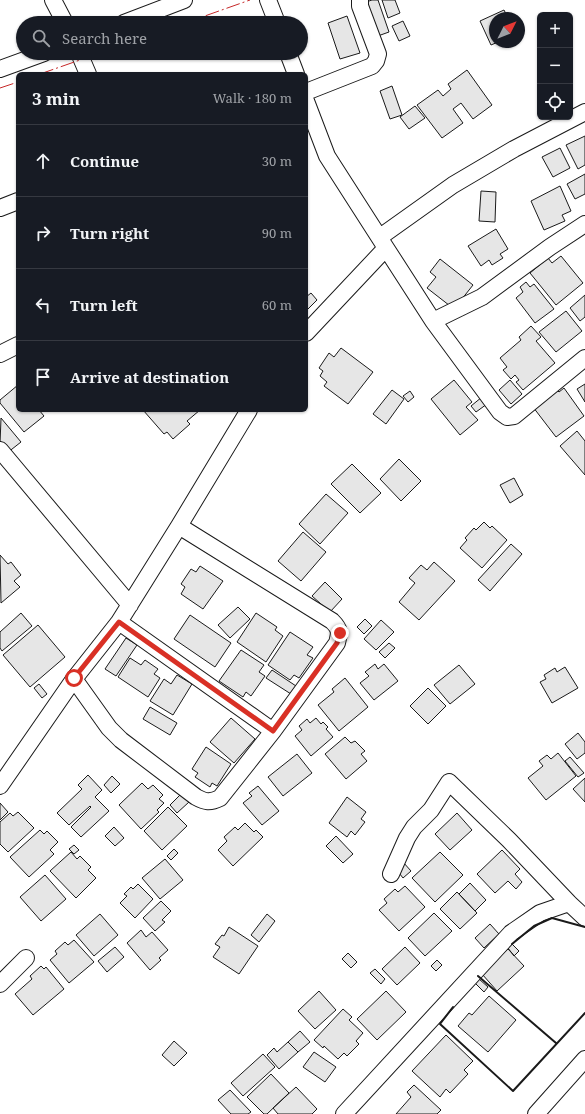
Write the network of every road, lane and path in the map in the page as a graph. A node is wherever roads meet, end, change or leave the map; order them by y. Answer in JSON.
{"nodes":[{"id":1,"x":53,"y":0,"type":"edge"},
{"id":2,"x":184,"y":0,"type":"edge"},
{"id":3,"x":268,"y":0,"type":"edge"},
{"id":4,"x":360,"y":0,"type":"edge"},
{"id":5,"x":61,"y":16,"type":"edge"},
{"id":6,"x":142,"y":16,"type":"edge"},
{"id":7,"x":274,"y":16,"type":"edge"},
{"id":8,"x":25,"y":60,"type":"edge"},
{"id":9,"x":82,"y":60,"type":"edge"},
{"id":10,"x":291,"y":60,"type":"edge"},
{"id":11,"x":0,"y":69,"type":"edge"},
{"id":12,"x":87,"y":72,"type":"edge"},
{"id":13,"x":295,"y":72,"type":"edge"},
{"id":14,"x":308,"y":91,"type":"edge"},
{"id":15,"x":308,"y":106,"type":"edge"},
{"id":16,"x":585,"y":112,"type":"edge"},
{"id":17,"x":16,"y":202,"type":"edge"},
{"id":18,"x":0,"y":208,"type":"edge"},
{"id":19,"x":585,"y":224,"type":"edge"},
{"id":20,"x":383,"y":243,"type":"junction"},
{"id":21,"x":433,"y":321,"type":"junction"},
{"id":22,"x":308,"y":331,"type":"edge"},
{"id":23,"x":16,"y":346,"type":"edge"},
{"id":24,"x":0,"y":354,"type":"edge"},
{"id":25,"x":585,"y":358,"type":"edge"},
{"id":26,"x":248,"y":412,"type":"edge"},
{"id":27,"x":0,"y":450,"type":"edge"},
{"id":28,"x":179,"y":526,"type":"junction"},
{"id":29,"x":130,"y":605,"type":"junction"},
{"id":30,"x":119,"y":622,"type":"junction"},
{"id":31,"x":74,"y":678,"type":"junction"},
{"id":32,"x":273,"y":731,"type":"junction"},
{"id":33,"x":1,"y":782,"type":"edge"},
{"id":34,"x":391,"y":874,"type":"dead end"},
{"id":35,"x":569,"y":903,"type":"junction"},
{"id":36,"x":585,"y":918,"type":"edge"},
{"id":37,"x":26,"y":958,"type":"dead end"},
{"id":38,"x":0,"y":984,"type":"edge"},
{"id":39,"x":585,"y":1059,"type":"edge"},
{"id":40,"x":344,"y":1114,"type":"edge"},
{"id":41,"x":536,"y":1114,"type":"edge"}],
"edges":[{"from":1,"to":5,"type":"street"},
{"from":2,"to":6,"type":"street"},
{"from":3,"to":7,"type":"street"},
{"from":4,"to":14,"type":"street"},
{"from":8,"to":11,"type":"street"},
{"from":9,"to":12,"type":"street"},
{"from":10,"to":13,"type":"street"},
{"from":15,"to":20,"type":"street"},
{"from":16,"to":20,"type":"street"},
{"from":17,"to":18,"type":"street"},
{"from":19,"to":21,"type":"street"},
{"from":20,"to":21,"type":"street"},
{"from":20,"to":22,"type":"street"},
{"from":21,"to":25,"type":"street"},
{"from":23,"to":24,"type":"street"},
{"from":26,"to":28,"type":"street"},
{"from":27,"to":29,"type":"street"},
{"from":28,"to":29,"type":"street"},
{"from":28,"to":32,"type":"street"},
{"from":29,"to":30,"type":"street"},
{"from":30,"to":31,"type":"street"},
{"from":30,"to":32,"type":"street"},
{"from":31,"to":32,"type":"street"},
{"from":31,"to":33,"type":"street"},
{"from":34,"to":35,"type":"street"},
{"from":35,"to":36,"type":"street"},
{"from":35,"to":40,"type":"street"},
{"from":37,"to":38,"type":"street"},
{"from":39,"to":41,"type":"street"}]}
